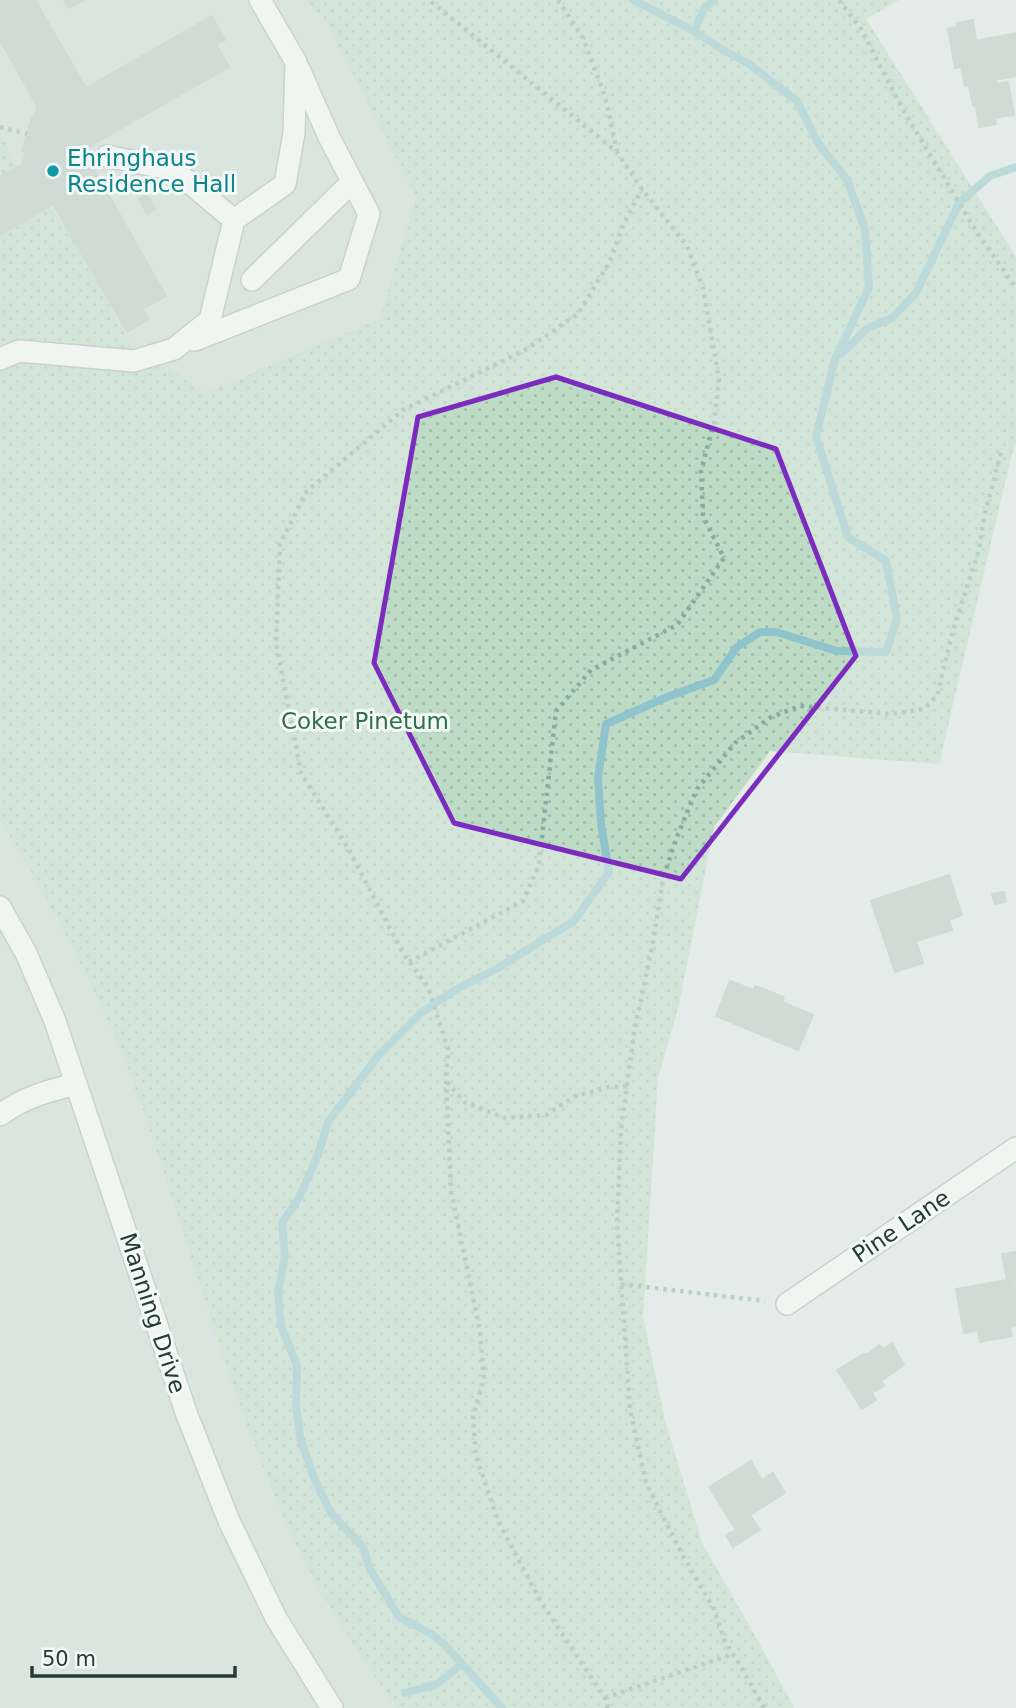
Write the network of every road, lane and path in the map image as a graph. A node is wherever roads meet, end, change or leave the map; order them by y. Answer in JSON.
{"nodes":[{"id":1,"x":429,"y":0,"type":"edge"},
{"id":2,"x":558,"y":0,"type":"edge"},
{"id":3,"x":839,"y":0,"type":"edge"},
{"id":4,"x":257,"y":1,"type":"edge"},
{"id":5,"x":296,"y":62,"type":"junction"},
{"id":6,"x":0,"y":127,"type":"edge"},
{"id":7,"x":27,"y":134,"type":"dead end"},
{"id":8,"x":617,"y":152,"type":"junction"},
{"id":9,"x":107,"y":156,"type":"dead end"},
{"id":10,"x":352,"y":182,"type":"junction"},
{"id":11,"x":642,"y":189,"type":"junction"},
{"id":12,"x":234,"y":220,"type":"junction"},
{"id":13,"x":252,"y":280,"type":"dead end"},
{"id":14,"x":1016,"y":288,"type":"edge"},
{"id":15,"x":174,"y":349,"type":"junction"},
{"id":16,"x":0,"y":359,"type":"edge"},
{"id":17,"x":1002,"y":449,"type":"dead end"},
{"id":18,"x":0,"y":907,"type":"edge"},
{"id":19,"x":409,"y":961,"type":"junction"},
{"id":20,"x":446,"y":1081,"type":"junction"},
{"id":21,"x":76,"y":1084,"type":"junction"},
{"id":22,"x":626,"y":1086,"type":"junction"},
{"id":23,"x":0,"y":1115,"type":"edge"},
{"id":24,"x":1016,"y":1148,"type":"edge"},
{"id":25,"x":621,"y":1284,"type":"junction"},
{"id":26,"x":787,"y":1304,"type":"joint"},
{"id":27,"x":733,"y":1654,"type":"junction"},
{"id":28,"x":605,"y":1698,"type":"junction"},
{"id":29,"x":332,"y":1708,"type":"edge"},
{"id":30,"x":608,"y":1708,"type":"edge"},
{"id":31,"x":764,"y":1708,"type":"edge"}],
"edges":[{"from":1,"to":8,"type":"path"},
{"from":2,"to":8,"type":"path"},
{"from":3,"to":14,"type":"path"},
{"from":4,"to":5,"type":"street"},
{"from":5,"to":10,"type":"street"},
{"from":5,"to":12,"type":"street"},
{"from":6,"to":7,"type":"path"},
{"from":8,"to":11,"type":"path"},
{"from":9,"to":12,"type":"street"},
{"from":10,"to":13,"type":"street"},
{"from":10,"to":15,"type":"street"},
{"from":11,"to":19,"type":"path"},
{"from":11,"to":19,"type":"path"},
{"from":12,"to":15,"type":"street"},
{"from":15,"to":16,"type":"street"},
{"from":17,"to":22,"type":"path"},
{"from":18,"to":21,"type":"street","name":"Manning Drive"},
{"from":19,"to":20,"type":"path"},
{"from":20,"to":22,"type":"path"},
{"from":20,"to":28,"type":"path"},
{"from":21,"to":23,"type":"street"},
{"from":21,"to":29,"type":"street","name":"Manning Drive"},
{"from":22,"to":25,"type":"path"},
{"from":24,"to":26,"type":"street","name":"Pine Lane"},
{"from":25,"to":26,"type":"path"},
{"from":25,"to":27,"type":"path"},
{"from":27,"to":28,"type":"path"},
{"from":27,"to":31,"type":"path"},
{"from":28,"to":30,"type":"path"}]}
